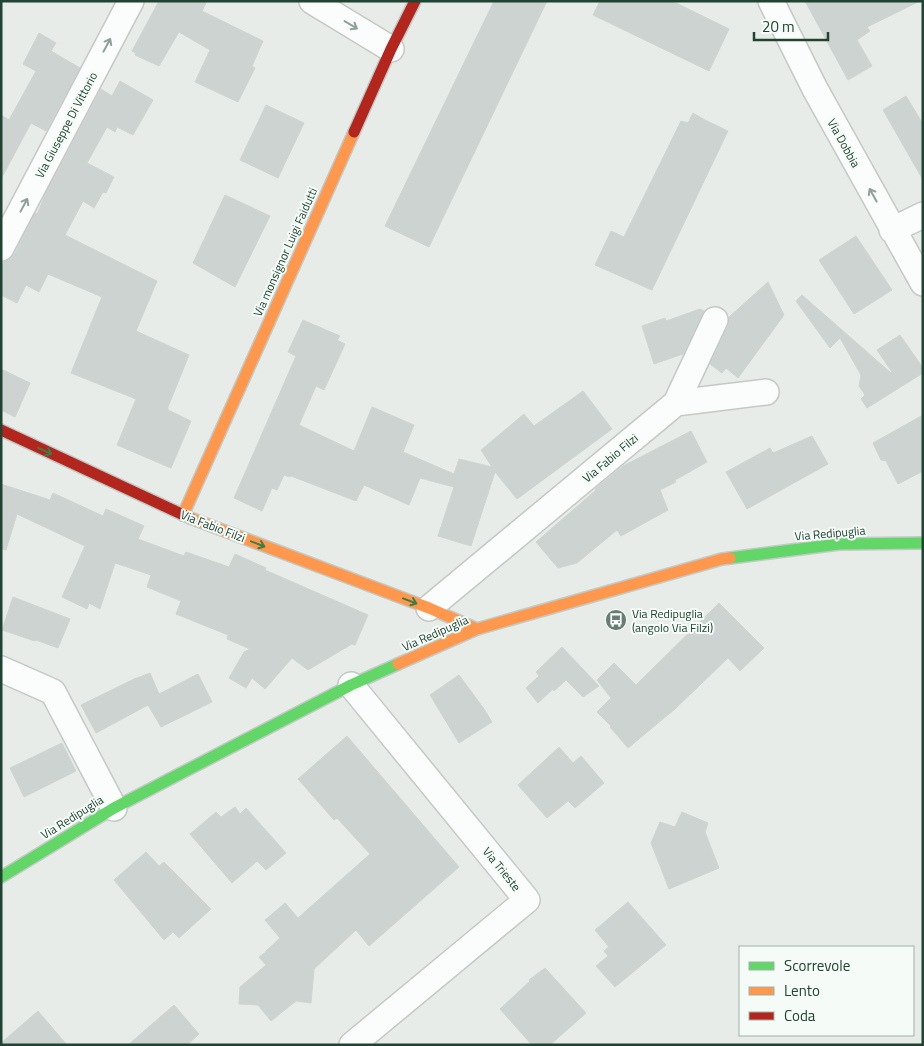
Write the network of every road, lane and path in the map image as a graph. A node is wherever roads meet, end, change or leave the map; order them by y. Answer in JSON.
{"nodes":[{"id":1,"x":131,"y":1,"type":"edge"},
{"id":2,"x":312,"y":1,"type":"edge"},
{"id":3,"x":415,"y":1,"type":"edge"},
{"id":4,"x":771,"y":1,"type":"edge"},
{"id":5,"x":391,"y":49,"type":"junction"},
{"id":6,"x":923,"y":215,"type":"edge"},
{"id":7,"x":892,"y":230,"type":"junction"},
{"id":8,"x":1,"y":248,"type":"edge"},
{"id":9,"x":923,"y":283,"type":"edge"},
{"id":10,"x":715,"y":320,"type":"dead end"},
{"id":11,"x":766,"y":392,"type":"dead end"},
{"id":12,"x":676,"y":403,"type":"junction"},
{"id":13,"x":1,"y":430,"type":"edge"},
{"id":14,"x":183,"y":515,"type":"junction"},
{"id":15,"x":923,"y":543,"type":"edge"},
{"id":16,"x":430,"y":608,"type":"junction"},
{"id":17,"x":476,"y":629,"type":"junction"},
{"id":18,"x":1,"y":668,"type":"edge"},
{"id":19,"x":351,"y":685,"type":"junction"},
{"id":20,"x":114,"y":808,"type":"junction"},
{"id":21,"x":1,"y":877,"type":"edge"},
{"id":22,"x":352,"y":1045,"type":"edge"}],
"edges":[{"from":8,"to":1,"type":"street","name":"Via Giuseppe Di Vittorio","one_way":true},
{"from":2,"to":5,"type":"street","one_way":true},
{"from":3,"to":5,"type":"street","name":"Via monsignor Luigi Faidutti"},
{"from":7,"to":4,"type":"street","name":"Via Dobbia","one_way":true},
{"from":5,"to":14,"type":"street","name":"Via monsignor Luigi Faidutti"},
{"from":6,"to":7,"type":"street"},
{"from":7,"to":9,"type":"street","name":"Via Dobbia"},
{"from":10,"to":12,"type":"street","name":"Via Fabio Filzi"},
{"from":11,"to":12,"type":"street"},
{"from":12,"to":16,"type":"street","name":"Via Fabio Filzi"},
{"from":13,"to":14,"type":"street","name":"Via Fabio Filzi","one_way":true},
{"from":14,"to":16,"type":"street","name":"Via Fabio Filzi","one_way":true},
{"from":15,"to":17,"type":"street","name":"Via Redipuglia"},
{"from":16,"to":17,"type":"street","name":"Via Fabio Filzi"},
{"from":17,"to":19,"type":"street","name":"Via Redipuglia"},
{"from":18,"to":20,"type":"street"},
{"from":19,"to":20,"type":"street","name":"Via Redipuglia"},
{"from":19,"to":22,"type":"street","name":"Via Trieste"},
{"from":20,"to":21,"type":"street","name":"Via Redipuglia"}]}
